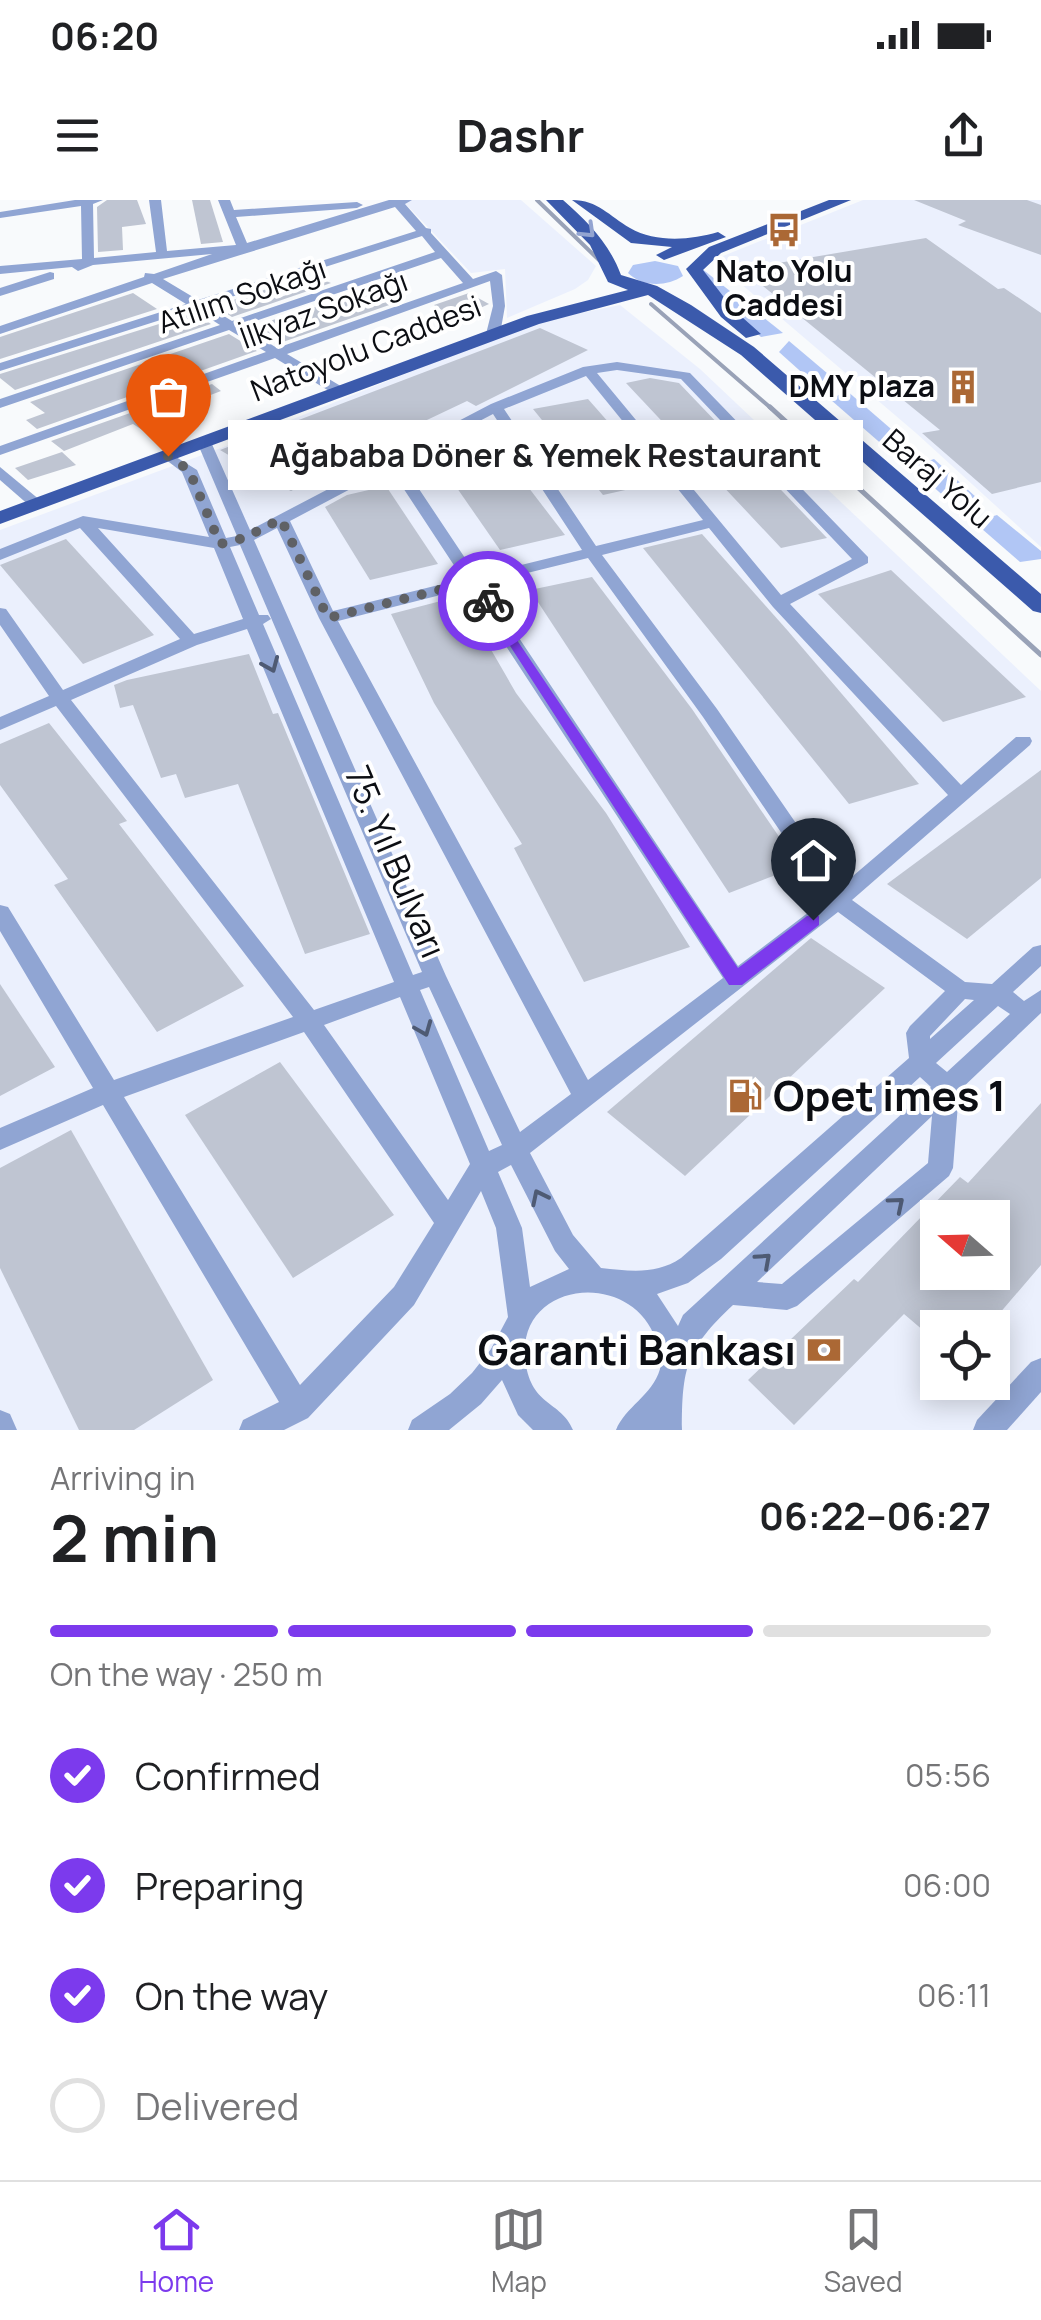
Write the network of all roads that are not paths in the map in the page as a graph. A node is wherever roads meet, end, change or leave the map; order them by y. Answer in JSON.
{"nodes":[{"id":1,"x":155,"y":200,"type":"edge"},
{"id":2,"x":224,"y":200,"type":"edge"},
{"id":3,"x":554,"y":200,"type":"edge"},
{"id":4,"x":580,"y":200,"type":"edge"},
{"id":5,"x":812,"y":200,"type":"edge"},
{"id":6,"x":843,"y":200,"type":"edge"},
{"id":7,"x":93,"y":201,"type":"edge"},
{"id":8,"x":400,"y":201,"type":"edge"},
{"id":9,"x":0,"y":214,"type":"edge"},
{"id":10,"x":230,"y":214,"type":"junction"},
{"id":11,"x":427,"y":231,"type":"junction"},
{"id":12,"x":622,"y":231,"type":"junction"},
{"id":13,"x":721,"y":236,"type":"junction"},
{"id":14,"x":243,"y":248,"type":"junction"},
{"id":15,"x":443,"y":253,"type":"junction"},
{"id":16,"x":662,"y":254,"type":"junction"},
{"id":17,"x":162,"y":256,"type":"junction"},
{"id":18,"x":126,"y":260,"type":"junction"},
{"id":19,"x":88,"y":264,"type":"junction"},
{"id":20,"x":620,"y":264,"type":"junction"},
{"id":21,"x":0,"y":270,"type":"edge"},
{"id":22,"x":695,"y":272,"type":"junction"},
{"id":23,"x":155,"y":280,"type":"junction"},
{"id":24,"x":470,"y":283,"type":"junction"},
{"id":25,"x":648,"y":291,"type":"junction"},
{"id":26,"x":0,"y":292,"type":"edge"},
{"id":27,"x":190,"y":304,"type":"junction"},
{"id":28,"x":692,"y":310,"type":"junction"},
{"id":29,"x":533,"y":320,"type":"junction"},
{"id":30,"x":236,"y":325,"type":"junction"},
{"id":31,"x":0,"y":330,"type":"edge"},
{"id":32,"x":493,"y":334,"type":"junction"},
{"id":33,"x":276,"y":353,"type":"junction"},
{"id":34,"x":0,"y":368,"type":"edge"},
{"id":35,"x":588,"y":370,"type":"junction"},
{"id":36,"x":340,"y":391,"type":"junction"},
{"id":37,"x":0,"y":404,"type":"edge"},
{"id":38,"x":496,"y":407,"type":"junction"},
{"id":39,"x":204,"y":442,"type":"junction"},
{"id":40,"x":0,"y":451,"type":"edge"},
{"id":41,"x":168,"y":456,"type":"junction"},
{"id":42,"x":393,"y":461,"type":"junction"},
{"id":43,"x":0,"y":472,"type":"edge"},
{"id":44,"x":36,"y":504,"type":"junction"},
{"id":45,"x":0,"y":518,"type":"edge"},
{"id":46,"x":281,"y":519,"type":"junction"},
{"id":47,"x":83,"y":522,"type":"junction"},
{"id":48,"x":713,"y":522,"type":"junction"},
{"id":49,"x":244,"y":538,"type":"junction"},
{"id":50,"x":220,"y":544,"type":"junction"},
{"id":51,"x":592,"y":552,"type":"junction"},
{"id":52,"x":0,"y":555,"type":"edge"},
{"id":53,"x":475,"y":581,"type":"junction"},
{"id":54,"x":1041,"y":586,"type":"edge"},
{"id":55,"x":779,"y":603,"type":"junction"},
{"id":56,"x":1041,"y":606,"type":"edge"},
{"id":57,"x":0,"y":614,"type":"edge"},
{"id":58,"x":277,"y":615,"type":"junction"},
{"id":59,"x":328,"y":618,"type":"junction"},
{"id":60,"x":253,"y":622,"type":"junction"},
{"id":61,"x":191,"y":641,"type":"junction"},
{"id":62,"x":58,"y":696,"type":"junction"},
{"id":63,"x":0,"y":724,"type":"edge"},
{"id":64,"x":1023,"y":741,"type":"dead end"},
{"id":65,"x":960,"y":796,"type":"junction"},
{"id":66,"x":838,"y":901,"type":"junction"},
{"id":67,"x":0,"y":913,"type":"edge"},
{"id":68,"x":1041,"y":953,"type":"edge"},
{"id":69,"x":436,"y":976,"type":"junction"},
{"id":70,"x":736,"y":980,"type":"junction"},
{"id":71,"x":406,"y":986,"type":"junction"},
{"id":72,"x":960,"y":990,"type":"junction"},
{"id":73,"x":996,"y":993,"type":"junction"},
{"id":74,"x":1034,"y":1006,"type":"edge"},
{"id":75,"x":310,"y":1020,"type":"junction"},
{"id":76,"x":921,"y":1064,"type":"junction"},
{"id":77,"x":947,"y":1086,"type":"junction"},
{"id":78,"x":109,"y":1092,"type":"junction"},
{"id":79,"x":585,"y":1097,"type":"junction"},
{"id":80,"x":0,"y":1139,"type":"edge"},
{"id":81,"x":518,"y":1149,"type":"junction"},
{"id":82,"x":481,"y":1168,"type":"junction"},
{"id":83,"x":448,"y":1222,"type":"junction"},
{"id":84,"x":605,"y":1281,"type":"junction"},
{"id":85,"x":728,"y":1292,"type":"junction"},
{"id":86,"x":520,"y":1313,"type":"junction"},
{"id":87,"x":511,"y":1342,"type":"junction"},
{"id":88,"x":1041,"y":1372,"type":"edge"},
{"id":89,"x":672,"y":1378,"type":"junction"},
{"id":90,"x":298,"y":1408,"type":"junction"},
{"id":91,"x":253,"y":1430,"type":"edge"},
{"id":92,"x":422,"y":1430,"type":"edge"},
{"id":93,"x":559,"y":1430,"type":"edge"},
{"id":94,"x":630,"y":1430,"type":"edge"},
{"id":95,"x":668,"y":1430,"type":"edge"},
{"id":96,"x":987,"y":1430,"type":"edge"}],
"edges":[{"from":1,"to":17,"type":"street"},
{"from":2,"to":10,"type":"street"},
{"from":3,"to":20,"type":"main road","one_way":true},
{"from":4,"to":12,"type":"main road"},
{"from":5,"to":13,"type":"main road"},
{"from":6,"to":22,"type":"main road"},
{"from":7,"to":9,"type":"street"},
{"from":7,"to":19,"type":"street"},
{"from":8,"to":10,"type":"street"},
{"from":8,"to":11,"type":"street"},
{"from":8,"to":14,"type":"street"},
{"from":10,"to":14,"type":"street"},
{"from":11,"to":15,"type":"street"},
{"from":11,"to":27,"type":"street"},
{"from":12,"to":13,"type":"main road"},
{"from":12,"to":16,"type":"main road"},
{"from":13,"to":16,"type":"main road"},
{"from":14,"to":17,"type":"street"},
{"from":14,"to":23,"type":"street"},
{"from":15,"to":24,"type":"street"},
{"from":15,"to":30,"type":"street","name":"Atılım Sokağı"},
{"from":16,"to":20,"type":"main road"},
{"from":16,"to":22,"type":"main road"},
{"from":17,"to":18,"type":"street"},
{"from":18,"to":19,"type":"street"},
{"from":18,"to":23,"type":"street"},
{"from":19,"to":21,"type":"street"},
{"from":19,"to":26,"type":"street"},
{"from":20,"to":25,"type":"main road","name":"Baraj Yolu"},
{"from":20,"to":29,"type":"main road"},
{"from":22,"to":25,"type":"main road","name":"Natoyolu Caddesi"},
{"from":22,"to":54,"type":"main road","name":"Baraj Yolu"},
{"from":23,"to":27,"type":"street"},
{"from":23,"to":31,"type":"street"},
{"from":24,"to":32,"type":"street"},
{"from":24,"to":33,"type":"street","name":"İlkyaz Sokağı"},
{"from":25,"to":28,"type":"main road","name":"Baraj Yolu"},
{"from":25,"to":29,"type":"main road","name":"Natoyolu Caddesi"},
{"from":27,"to":30,"type":"street"},
{"from":27,"to":34,"type":"street"},
{"from":28,"to":29,"type":"main road"},
{"from":28,"to":56,"type":"main road","name":"Baraj Yolu"},
{"from":29,"to":32,"type":"main road","name":"Natoyolu Caddesi"},
{"from":30,"to":33,"type":"street"},
{"from":30,"to":37,"type":"street","name":"Atılım Sokağı"},
{"from":32,"to":36,"type":"main road","name":"Natoyolu Caddesi"},
{"from":33,"to":36,"type":"street"},
{"from":33,"to":40,"type":"street","name":"İlkyaz Sokağı"},
{"from":35,"to":38,"type":"street"},
{"from":35,"to":48,"type":"street"},
{"from":35,"to":55,"type":"street"},
{"from":36,"to":39,"type":"main road","name":"Natoyolu Caddesi"},
{"from":38,"to":42,"type":"street"},
{"from":38,"to":51,"type":"street"},
{"from":39,"to":41,"type":"main road","name":"Natoyolu Caddesi"},
{"from":39,"to":49,"type":"street","name":"75. Yıl Bulvarı"},
{"from":41,"to":44,"type":"main road","name":"Natoyolu Caddesi"},
{"from":41,"to":50,"type":"street","name":"75. Yıl Bulvarı"},
{"from":42,"to":46,"type":"street"},
{"from":42,"to":53,"type":"street"},
{"from":43,"to":44,"type":"street"},
{"from":44,"to":45,"type":"main road","name":"Natoyolu Caddesi"},
{"from":46,"to":49,"type":"street"},
{"from":46,"to":59,"type":"street"},
{"from":47,"to":50,"type":"street"},
{"from":47,"to":52,"type":"street"},
{"from":47,"to":61,"type":"street"},
{"from":48,"to":51,"type":"street"},
{"from":48,"to":55,"type":"street"},
{"from":49,"to":50,"type":"street"},
{"from":49,"to":58,"type":"street","name":"75. Yıl Bulvarı"},
{"from":50,"to":60,"type":"street","name":"75. Yıl Bulvarı"},
{"from":51,"to":53,"type":"street"},
{"from":51,"to":66,"type":"street"},
{"from":53,"to":59,"type":"street"},
{"from":53,"to":70,"type":"street"},
{"from":55,"to":65,"type":"street"},
{"from":57,"to":62,"type":"street"},
{"from":58,"to":60,"type":"street"},
{"from":58,"to":69,"type":"street","name":"75. Yıl Bulvarı"},
{"from":59,"to":79,"type":"street"},
{"from":60,"to":61,"type":"street"},
{"from":60,"to":71,"type":"street","name":"75. Yıl Bulvarı","one_way":true},
{"from":61,"to":62,"type":"street"},
{"from":62,"to":63,"type":"street"},
{"from":62,"to":75,"type":"street"},
{"from":64,"to":65,"type":"street"},
{"from":65,"to":66,"type":"street"},
{"from":66,"to":70,"type":"street"},
{"from":66,"to":72,"type":"street"},
{"from":67,"to":78,"type":"street"},
{"from":68,"to":73,"type":"street"},
{"from":69,"to":71,"type":"street"},
{"from":69,"to":81,"type":"street","name":"75. Yıl Bulvarı"},
{"from":70,"to":79,"type":"street"},
{"from":71,"to":75,"type":"street"},
{"from":71,"to":82,"type":"street","name":"75. Yıl Bulvarı","one_way":true},
{"from":72,"to":73,"type":"street"},
{"from":72,"to":76,"type":"street"},
{"from":73,"to":74,"type":"street"},
{"from":73,"to":76,"type":"street"},
{"from":74,"to":77,"type":"street"},
{"from":75,"to":78,"type":"street"},
{"from":75,"to":83,"type":"street"},
{"from":76,"to":77,"type":"street"},
{"from":76,"to":84,"type":"street"},
{"from":85,"to":77,"type":"street","one_way":true},
{"from":85,"to":77,"type":"street","one_way":true},
{"from":78,"to":80,"type":"street"},
{"from":78,"to":90,"type":"street"},
{"from":79,"to":81,"type":"street"},
{"from":81,"to":82,"type":"street"},
{"from":84,"to":81,"type":"street","name":"75. Yıl Bulvarı","one_way":true},
{"from":82,"to":83,"type":"street"},
{"from":82,"to":86,"type":"street","name":"75. Yıl Bulvarı"},
{"from":83,"to":90,"type":"street"},
{"from":84,"to":86,"type":"street"},
{"from":84,"to":89,"type":"street","name":"75. Yıl Bulvarı"},
{"from":85,"to":89,"type":"street"},
{"from":86,"to":87,"type":"street"},
{"from":87,"to":92,"type":"street"},
{"from":87,"to":93,"type":"street"},
{"from":88,"to":96,"type":"street"},
{"from":89,"to":94,"type":"street"},
{"from":89,"to":95,"type":"street"},
{"from":90,"to":91,"type":"street"}]}
